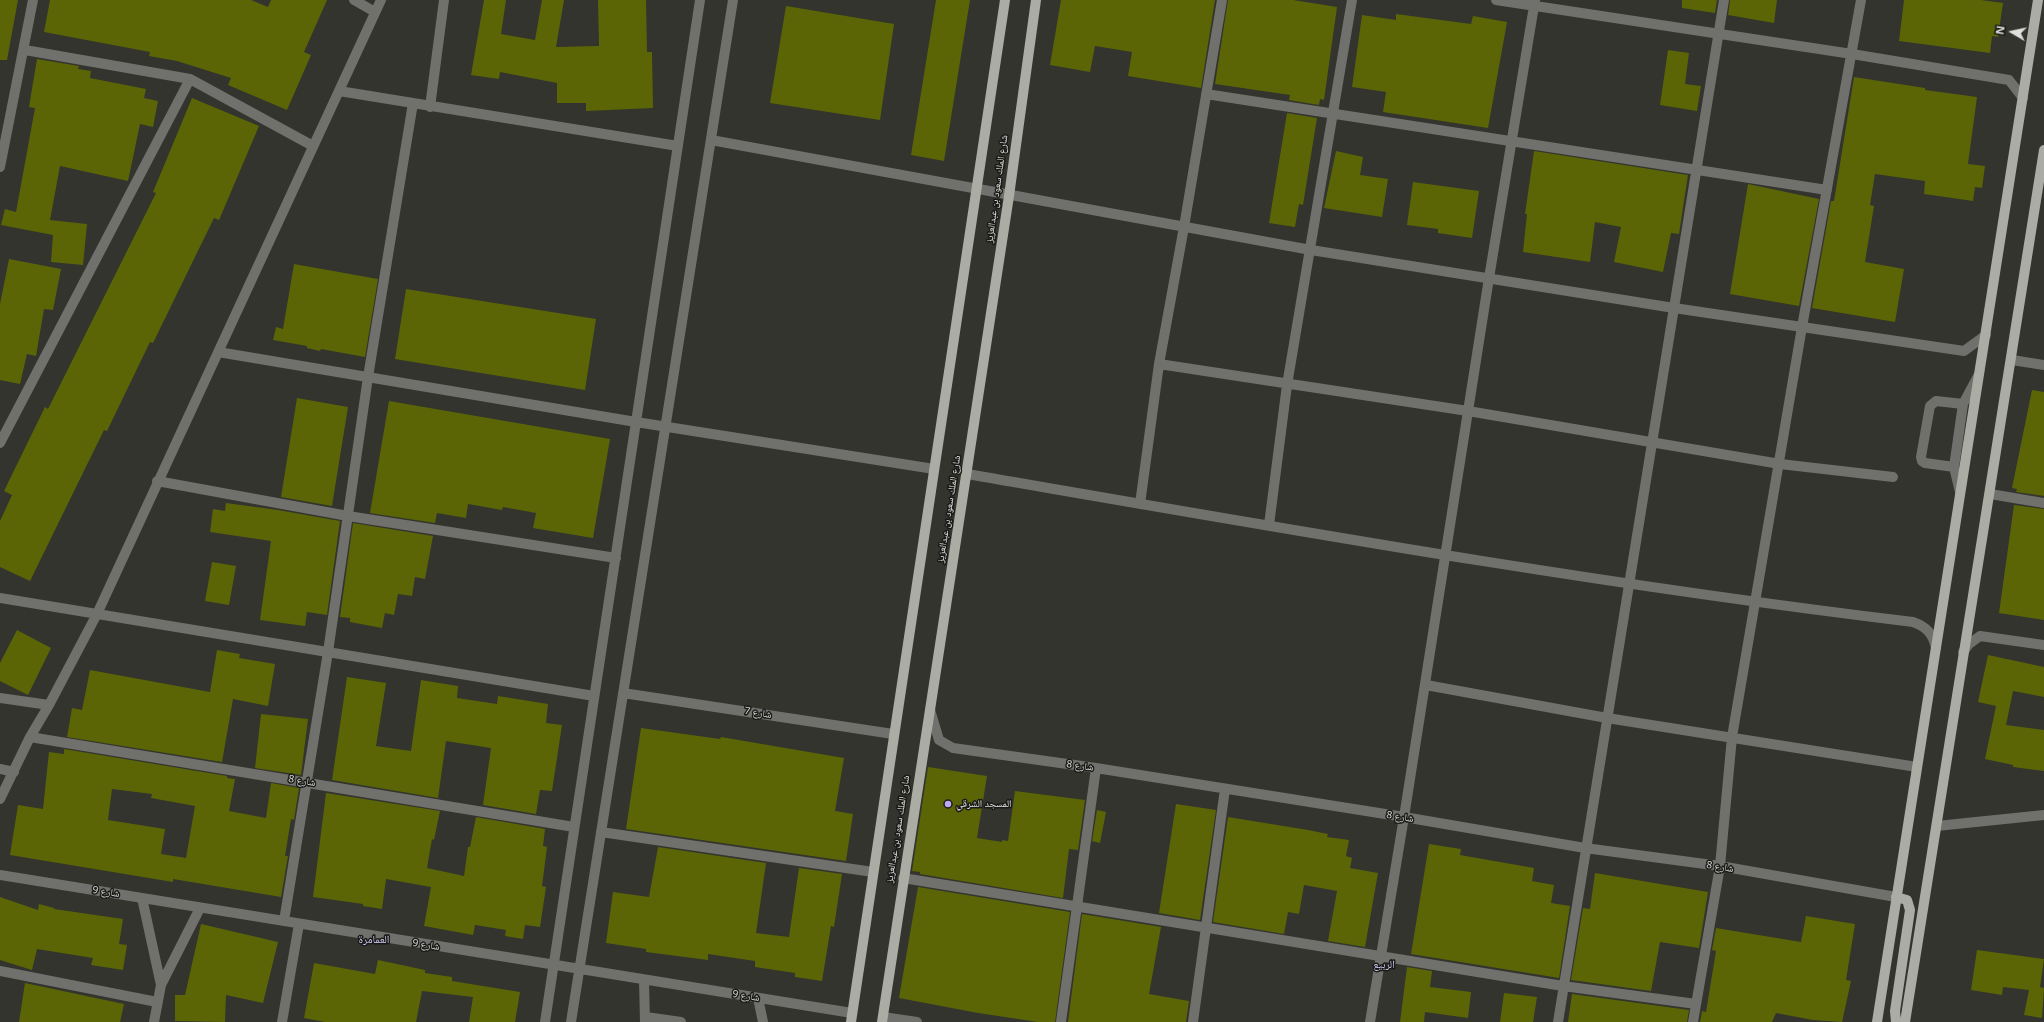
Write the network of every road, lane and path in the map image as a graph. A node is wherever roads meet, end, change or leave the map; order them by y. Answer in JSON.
{"nodes":[{"id":1,"x":34,"y":0,"type":"edge"},
{"id":2,"x":354,"y":0,"type":"edge"},
{"id":3,"x":381,"y":0,"type":"edge"},
{"id":4,"x":444,"y":0,"type":"edge"},
{"id":5,"x":700,"y":0,"type":"edge"},
{"id":6,"x":733,"y":0,"type":"edge"},
{"id":7,"x":1005,"y":0,"type":"edge"},
{"id":8,"x":1036,"y":0,"type":"edge"},
{"id":9,"x":1222,"y":0,"type":"edge"},
{"id":10,"x":1352,"y":0,"type":"edge"},
{"id":11,"x":1496,"y":0,"type":"edge"},
{"id":12,"x":1724,"y":0,"type":"edge"},
{"id":13,"x":1861,"y":0,"type":"edge"},
{"id":14,"x":2038,"y":0,"type":"edge"},
{"id":15,"x":1535,"y":3,"type":"edge"},
{"id":16,"x":375,"y":12,"type":"junction"},
{"id":17,"x":1719,"y":34,"type":"junction"},
{"id":18,"x":25,"y":50,"type":"junction"},
{"id":19,"x":1852,"y":54,"type":"junction"},
{"id":20,"x":190,"y":80,"type":"junction"},
{"id":21,"x":338,"y":91,"type":"junction"},
{"id":22,"x":1206,"y":94,"type":"junction"},
{"id":23,"x":2023,"y":98,"type":"junction"},
{"id":24,"x":413,"y":104,"type":"junction"},
{"id":25,"x":430,"y":107,"type":"junction"},
{"id":26,"x":1333,"y":112,"type":"junction"},
{"id":27,"x":711,"y":140,"type":"junction"},
{"id":28,"x":1512,"y":141,"type":"junction"},
{"id":29,"x":313,"y":146,"type":"junction"},
{"id":30,"x":678,"y":146,"type":"junction"},
{"id":31,"x":2044,"y":150,"type":"edge"},
{"id":32,"x":0,"y":167,"type":"edge"},
{"id":33,"x":1697,"y":169,"type":"junction"},
{"id":34,"x":976,"y":189,"type":"junction"},
{"id":35,"x":1827,"y":190,"type":"junction"},
{"id":36,"x":1009,"y":196,"type":"junction"},
{"id":37,"x":1184,"y":227,"type":"junction"},
{"id":38,"x":1311,"y":250,"type":"junction"},
{"id":39,"x":1489,"y":278,"type":"junction"},
{"id":40,"x":1674,"y":308,"type":"junction"},
{"id":41,"x":1802,"y":327,"type":"junction"},
{"id":42,"x":1986,"y":335,"type":"junction"},
{"id":43,"x":218,"y":352,"type":"junction"},
{"id":44,"x":2012,"y":360,"type":"junction"},
{"id":45,"x":1159,"y":364,"type":"junction"},
{"id":46,"x":2044,"y":365,"type":"edge"},
{"id":47,"x":1979,"y":374,"type":"junction"},
{"id":48,"x":368,"y":377,"type":"junction"},
{"id":49,"x":1287,"y":385,"type":"junction"},
{"id":50,"x":1963,"y":404,"type":"junction"},
{"id":51,"x":1468,"y":411,"type":"junction"},
{"id":52,"x":636,"y":422,"type":"junction"},
{"id":53,"x":666,"y":426,"type":"junction"},
{"id":54,"x":1653,"y":442,"type":"junction"},
{"id":55,"x":0,"y":443,"type":"edge"},
{"id":56,"x":1780,"y":464,"type":"junction"},
{"id":57,"x":1954,"y":467,"type":"junction"},
{"id":58,"x":934,"y":469,"type":"junction"},
{"id":59,"x":967,"y":474,"type":"junction"},
{"id":60,"x":1893,"y":477,"type":"dead end"},
{"id":61,"x":157,"y":481,"type":"junction"},
{"id":62,"x":1990,"y":494,"type":"junction"},
{"id":63,"x":1961,"y":496,"type":"junction"},
{"id":64,"x":2044,"y":503,"type":"edge"},
{"id":65,"x":1140,"y":504,"type":"junction"},
{"id":66,"x":348,"y":516,"type":"junction"},
{"id":67,"x":1269,"y":525,"type":"junction"},
{"id":68,"x":1447,"y":554,"type":"junction"},
{"id":69,"x":616,"y":558,"type":"junction"},
{"id":70,"x":1630,"y":584,"type":"junction"},
{"id":71,"x":0,"y":598,"type":"edge"},
{"id":72,"x":1756,"y":603,"type":"junction"},
{"id":73,"x":97,"y":614,"type":"junction"},
{"id":74,"x":2044,"y":645,"type":"edge"},
{"id":75,"x":1936,"y":649,"type":"junction"},
{"id":76,"x":328,"y":652,"type":"junction"},
{"id":77,"x":1963,"y":652,"type":"junction"},
{"id":78,"x":1426,"y":685,"type":"junction"},
{"id":79,"x":623,"y":693,"type":"junction"},
{"id":80,"x":594,"y":696,"type":"junction"},
{"id":81,"x":0,"y":698,"type":"edge"},
{"id":82,"x":49,"y":705,"type":"junction"},
{"id":83,"x":929,"y":707,"type":"junction"},
{"id":84,"x":1607,"y":718,"type":"junction"},
{"id":85,"x":893,"y":734,"type":"junction"},
{"id":86,"x":30,"y":737,"type":"junction"},
{"id":87,"x":1732,"y":737,"type":"junction"},
{"id":88,"x":1917,"y":767,"type":"junction"},
{"id":89,"x":1096,"y":768,"type":"junction"},
{"id":90,"x":0,"y":769,"type":"edge"},
{"id":91,"x":14,"y":772,"type":"junction"},
{"id":92,"x":307,"y":782,"type":"junction"},
{"id":93,"x":1225,"y":789,"type":"junction"},
{"id":94,"x":0,"y":800,"type":"edge"},
{"id":95,"x":2044,"y":815,"type":"edge"},
{"id":96,"x":1404,"y":817,"type":"junction"},
{"id":97,"x":1937,"y":826,"type":"junction"},
{"id":98,"x":574,"y":827,"type":"junction"},
{"id":99,"x":601,"y":832,"type":"junction"},
{"id":100,"x":1585,"y":848,"type":"junction"},
{"id":101,"x":1720,"y":866,"type":"junction"},
{"id":102,"x":873,"y":872,"type":"junction"},
{"id":103,"x":0,"y":875,"type":"edge"},
{"id":104,"x":903,"y":878,"type":"junction"},
{"id":105,"x":1896,"y":897,"type":"junction"},
{"id":106,"x":142,"y":898,"type":"junction"},
{"id":107,"x":1077,"y":906,"type":"junction"},
{"id":108,"x":200,"y":908,"type":"junction"},
{"id":109,"x":284,"y":921,"type":"junction"},
{"id":110,"x":299,"y":924,"type":"junction"},
{"id":111,"x":1206,"y":927,"type":"junction"},
{"id":112,"x":1380,"y":956,"type":"junction"},
{"id":113,"x":553,"y":966,"type":"junction"},
{"id":114,"x":580,"y":970,"type":"junction"},
{"id":115,"x":0,"y":971,"type":"edge"},
{"id":116,"x":644,"y":980,"type":"junction"},
{"id":117,"x":161,"y":985,"type":"junction"},
{"id":118,"x":1563,"y":986,"type":"junction"},
{"id":119,"x":758,"y":998,"type":"junction"},
{"id":120,"x":157,"y":1002,"type":"junction"},
{"id":121,"x":1696,"y":1004,"type":"junction"},
{"id":122,"x":852,"y":1018,"type":"edge"},
{"id":123,"x":645,"y":1019,"type":"edge"},
{"id":124,"x":882,"y":1019,"type":"edge"},
{"id":125,"x":154,"y":1022,"type":"edge"},
{"id":126,"x":282,"y":1022,"type":"edge"},
{"id":127,"x":545,"y":1022,"type":"edge"},
{"id":128,"x":571,"y":1022,"type":"edge"},
{"id":129,"x":681,"y":1022,"type":"edge"},
{"id":130,"x":763,"y":1022,"type":"edge"},
{"id":131,"x":917,"y":1022,"type":"edge"},
{"id":132,"x":1061,"y":1022,"type":"edge"},
{"id":133,"x":1192,"y":1022,"type":"edge"},
{"id":134,"x":1370,"y":1022,"type":"edge"},
{"id":135,"x":1558,"y":1022,"type":"edge"},
{"id":136,"x":1693,"y":1022,"type":"edge"},
{"id":137,"x":1877,"y":1022,"type":"edge"},
{"id":138,"x":1896,"y":1022,"type":"edge"},
{"id":139,"x":1905,"y":1022,"type":"edge"}],
"edges":[{"from":1,"to":18,"type":"street"},
{"from":2,"to":16,"type":"street"},
{"from":3,"to":16,"type":"street"},
{"from":4,"to":25,"type":"street"},
{"from":5,"to":30,"type":"street"},
{"from":6,"to":27,"type":"street"},
{"from":7,"to":34,"type":"main road","name":"شارع الملك سعود بن عبدالعزيز"},
{"from":8,"to":36,"type":"main road","name":"شارع الملك سعود بن عبدالعزيز"},
{"from":9,"to":22,"type":"street"},
{"from":10,"to":26,"type":"street"},
{"from":11,"to":15,"type":"street"},
{"from":12,"to":17,"type":"street"},
{"from":13,"to":19,"type":"street"},
{"from":14,"to":23,"type":"main road"},
{"from":15,"to":17,"type":"street"},
{"from":15,"to":28,"type":"street"},
{"from":16,"to":21,"type":"street"},
{"from":17,"to":19,"type":"street"},
{"from":17,"to":33,"type":"street"},
{"from":18,"to":20,"type":"street"},
{"from":18,"to":32,"type":"street"},
{"from":19,"to":23,"type":"street"},
{"from":19,"to":35,"type":"street"},
{"from":20,"to":29,"type":"street"},
{"from":20,"to":55,"type":"street"},
{"from":21,"to":24,"type":"street"},
{"from":21,"to":29,"type":"street"},
{"from":22,"to":26,"type":"street"},
{"from":22,"to":37,"type":"street"},
{"from":23,"to":42,"type":"main road"},
{"from":24,"to":25,"type":"street"},
{"from":24,"to":48,"type":"street"},
{"from":25,"to":30,"type":"street"},
{"from":26,"to":28,"type":"street"},
{"from":26,"to":38,"type":"street"},
{"from":27,"to":34,"type":"street"},
{"from":27,"to":53,"type":"street"},
{"from":28,"to":33,"type":"street"},
{"from":28,"to":39,"type":"street"},
{"from":29,"to":43,"type":"street"},
{"from":30,"to":52,"type":"street"},
{"from":31,"to":44,"type":"main road"},
{"from":33,"to":35,"type":"street"},
{"from":33,"to":40,"type":"street"},
{"from":34,"to":36,"type":"street"},
{"from":34,"to":58,"type":"main road","name":"شارع الملك سعود بن عبدالعزيز"},
{"from":35,"to":41,"type":"street"},
{"from":36,"to":37,"type":"street"},
{"from":36,"to":59,"type":"main road","name":"شارع الملك سعود بن عبدالعزيز"},
{"from":37,"to":38,"type":"street"},
{"from":37,"to":45,"type":"street"},
{"from":38,"to":39,"type":"street"},
{"from":38,"to":49,"type":"street"},
{"from":39,"to":40,"type":"street"},
{"from":39,"to":51,"type":"street"},
{"from":40,"to":41,"type":"street"},
{"from":40,"to":54,"type":"street"},
{"from":41,"to":42,"type":"street"},
{"from":41,"to":56,"type":"street"},
{"from":42,"to":47,"type":"main road"},
{"from":43,"to":48,"type":"street"},
{"from":43,"to":61,"type":"street"},
{"from":44,"to":46,"type":"street"},
{"from":44,"to":62,"type":"main road"},
{"from":45,"to":49,"type":"street"},
{"from":45,"to":65,"type":"street"},
{"from":47,"to":50,"type":"street"},
{"from":47,"to":63,"type":"main road"},
{"from":48,"to":52,"type":"street"},
{"from":48,"to":66,"type":"street"},
{"from":49,"to":51,"type":"street"},
{"from":49,"to":67,"type":"street"},
{"from":50,"to":57,"type":"street"},
{"from":50,"to":57,"type":"street"},
{"from":51,"to":54,"type":"street"},
{"from":51,"to":68,"type":"street"},
{"from":52,"to":53,"type":"street"},
{"from":52,"to":69,"type":"street"},
{"from":53,"to":58,"type":"street"},
{"from":53,"to":79,"type":"street"},
{"from":54,"to":56,"type":"street"},
{"from":54,"to":70,"type":"street"},
{"from":56,"to":60,"type":"street"},
{"from":56,"to":72,"type":"street"},
{"from":57,"to":63,"type":"street"},
{"from":58,"to":85,"type":"main road","name":"شارع الملك سعود بن عبدالعزيز"},
{"from":59,"to":65,"type":"street"},
{"from":59,"to":83,"type":"main road","name":"شارع الملك سعود بن عبدالعزيز"},
{"from":61,"to":66,"type":"street"},
{"from":61,"to":73,"type":"street"},
{"from":62,"to":64,"type":"street"},
{"from":62,"to":77,"type":"main road"},
{"from":63,"to":75,"type":"main road"},
{"from":65,"to":67,"type":"street"},
{"from":66,"to":69,"type":"street"},
{"from":66,"to":76,"type":"street"},
{"from":67,"to":68,"type":"street"},
{"from":68,"to":70,"type":"street"},
{"from":68,"to":78,"type":"street"},
{"from":69,"to":80,"type":"street"},
{"from":70,"to":72,"type":"street"},
{"from":70,"to":84,"type":"street"},
{"from":71,"to":73,"type":"street"},
{"from":72,"to":75,"type":"street"},
{"from":72,"to":87,"type":"street"},
{"from":73,"to":76,"type":"street"},
{"from":73,"to":82,"type":"street"},
{"from":74,"to":77,"type":"street"},
{"from":75,"to":88,"type":"main road"},
{"from":76,"to":80,"type":"street"},
{"from":76,"to":92,"type":"street"},
{"from":77,"to":97,"type":"main road"},
{"from":78,"to":84,"type":"street"},
{"from":78,"to":96,"type":"street"},
{"from":79,"to":85,"type":"street","name":"شارع 7"},
{"from":79,"to":99,"type":"street"},
{"from":80,"to":98,"type":"street"},
{"from":81,"to":82,"type":"street"},
{"from":82,"to":86,"type":"street"},
{"from":83,"to":89,"type":"street","name":"شارع 8"},
{"from":83,"to":104,"type":"main road","name":"شارع الملك سعود بن عبدالعزيز"},
{"from":84,"to":87,"type":"street"},
{"from":84,"to":100,"type":"street"},
{"from":85,"to":102,"type":"main road","name":"شارع الملك سعود بن عبدالعزيز"},
{"from":86,"to":91,"type":"street"},
{"from":86,"to":92,"type":"street","name":"شارع 8"},
{"from":87,"to":88,"type":"street"},
{"from":87,"to":101,"type":"street"},
{"from":88,"to":105,"type":"main road"},
{"from":89,"to":93,"type":"street","name":"شارع 8"},
{"from":89,"to":107,"type":"street"},
{"from":90,"to":91,"type":"street"},
{"from":91,"to":94,"type":"street"},
{"from":92,"to":98,"type":"street","name":"شارع 8"},
{"from":92,"to":109,"type":"street"},
{"from":93,"to":96,"type":"street","name":"شارع 8"},
{"from":93,"to":111,"type":"street"},
{"from":95,"to":97,"type":"street"},
{"from":96,"to":100,"type":"street","name":"شارع 8"},
{"from":96,"to":112,"type":"street"},
{"from":97,"to":139,"type":"main road"},
{"from":98,"to":113,"type":"street"},
{"from":99,"to":102,"type":"street"},
{"from":99,"to":114,"type":"street"},
{"from":100,"to":101,"type":"street","name":"شارع 8"},
{"from":100,"to":118,"type":"street"},
{"from":101,"to":105,"type":"street","name":"شارع 8"},
{"from":101,"to":121,"type":"street"},
{"from":102,"to":122,"type":"main road","name":"شارع الملك سعود بن عبدالعزيز"},
{"from":103,"to":106,"type":"street","name":"شارع 9"},
{"from":104,"to":107,"type":"street"},
{"from":104,"to":124,"type":"main road","name":"شارع الملك سعود بن عبدالعزيز"},
{"from":105,"to":137,"type":"main road"},
{"from":105,"to":138,"type":"main road"},
{"from":106,"to":108,"type":"street","name":"شارع 9"},
{"from":106,"to":117,"type":"street"},
{"from":107,"to":111,"type":"street"},
{"from":107,"to":132,"type":"street"},
{"from":108,"to":109,"type":"street","name":"شارع 9"},
{"from":108,"to":117,"type":"street"},
{"from":109,"to":110,"type":"street","name":"شارع 9"},
{"from":110,"to":113,"type":"street","name":"شارع 9"},
{"from":110,"to":126,"type":"street"},
{"from":111,"to":112,"type":"street"},
{"from":111,"to":133,"type":"street"},
{"from":112,"to":118,"type":"street"},
{"from":112,"to":134,"type":"street"},
{"from":113,"to":114,"type":"street","name":"شارع 9"},
{"from":113,"to":127,"type":"street"},
{"from":114,"to":116,"type":"street","name":"شارع 9"},
{"from":114,"to":128,"type":"street"},
{"from":115,"to":120,"type":"street"},
{"from":116,"to":119,"type":"street","name":"شارع 9"},
{"from":116,"to":123,"type":"street"},
{"from":117,"to":120,"type":"street"},
{"from":118,"to":121,"type":"street"},
{"from":118,"to":135,"type":"street"},
{"from":119,"to":122,"type":"street","name":"شارع 9"},
{"from":119,"to":130,"type":"street"},
{"from":120,"to":125,"type":"street"},
{"from":121,"to":136,"type":"street"},
{"from":123,"to":129,"type":"street"},
{"from":124,"to":131,"type":"street"}]}
